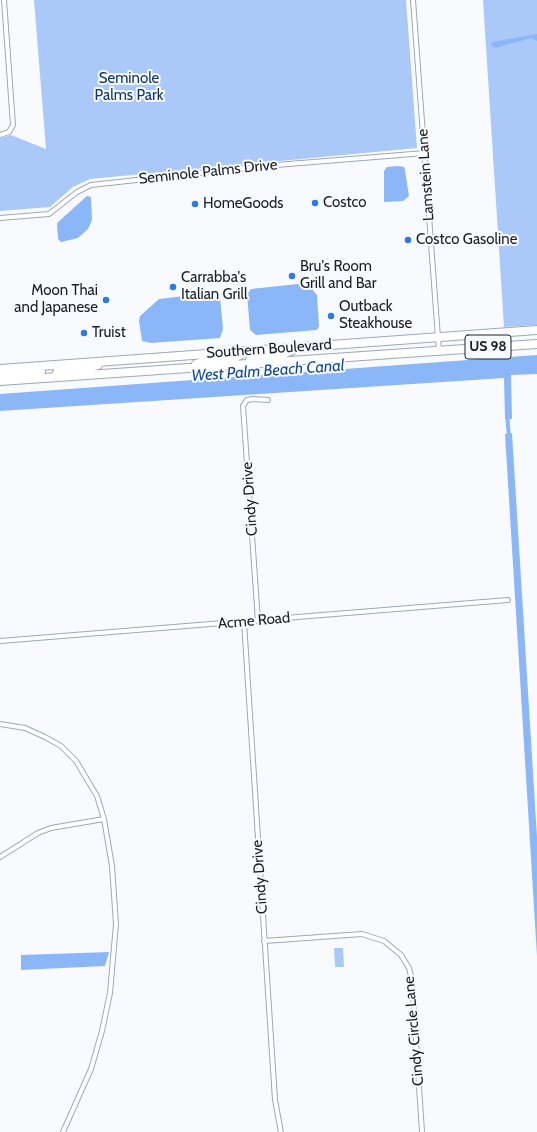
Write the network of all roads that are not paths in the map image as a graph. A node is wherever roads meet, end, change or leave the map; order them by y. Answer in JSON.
{"nodes":[{"id":1,"x":413,"y":0,"type":"edge"},
{"id":2,"x":3,"y":2,"type":"edge"},
{"id":3,"x":0,"y":135,"type":"edge"},
{"id":4,"x":425,"y":154,"type":"junction"},
{"id":5,"x":0,"y":218,"type":"edge"},
{"id":6,"x":537,"y":330,"type":"edge"},
{"id":7,"x":437,"y":337,"type":"junction"},
{"id":8,"x":537,"y":344,"type":"edge"},
{"id":9,"x":303,"y":347,"type":"junction"},
{"id":10,"x":241,"y":351,"type":"junction"},
{"id":11,"x":438,"y":351,"type":"junction"},
{"id":12,"x":110,"y":361,"type":"junction"},
{"id":13,"x":249,"y":364,"type":"junction"},
{"id":14,"x":49,"y":365,"type":"junction"},
{"id":15,"x":186,"y":368,"type":"junction"},
{"id":16,"x":0,"y":369,"type":"edge"},
{"id":17,"x":0,"y":376,"type":"edge"},
{"id":18,"x":55,"y":377,"type":"junction"},
{"id":19,"x":0,"y":381,"type":"edge"},
{"id":20,"x":268,"y":400,"type":"dead end"},
{"id":21,"x":508,"y":600,"type":"dead end"},
{"id":22,"x":258,"y":621,"type":"junction"},
{"id":23,"x":244,"y":622,"type":"junction"},
{"id":24,"x":0,"y":641,"type":"edge"},
{"id":25,"x":0,"y":724,"type":"edge"},
{"id":26,"x":104,"y":819,"type":"junction"},
{"id":27,"x":0,"y":857,"type":"edge"},
{"id":28,"x":264,"y":940,"type":"junction"},
{"id":29,"x":63,"y":1132,"type":"edge"},
{"id":30,"x":281,"y":1132,"type":"edge"},
{"id":31,"x":422,"y":1132,"type":"edge"}],
"edges":[{"from":1,"to":4,"type":"street","name":"Lamstein Lane"},
{"from":2,"to":3,"type":"street"},
{"from":4,"to":5,"type":"street","name":"Seminole Palms Drive"},
{"from":4,"to":7,"type":"street","name":"Lamstein Lane"},
{"from":6,"to":7,"type":"highway","name":"Southern Boulevard","number":"US 98"},
{"from":7,"to":9,"type":"highway","name":"Southern Boulevard","number":"US 98"},
{"from":7,"to":11,"type":"street","name":"Lamstein Lane"},
{"from":8,"to":11,"type":"highway","name":"Southern Boulevard","number":"US 98"},
{"from":9,"to":10,"type":"highway","name":"Southern Boulevard","number":"US 98"},
{"from":9,"to":13,"type":"highway"},
{"from":10,"to":12,"type":"highway","name":"Southern Boulevard","number":"US 98"},
{"from":10,"to":15,"type":"highway"},
{"from":11,"to":13,"type":"highway","name":"Southern Boulevard","number":"US 98"},
{"from":12,"to":14,"type":"highway","name":"Southern Boulevard","number":"US 98"},
{"from":12,"to":18,"type":"highway"},
{"from":13,"to":15,"type":"highway","name":"Southern Boulevard","number":"US 98"},
{"from":14,"to":16,"type":"highway","name":"Southern Boulevard","number":"US 98"},
{"from":14,"to":17,"type":"highway"},
{"from":15,"to":18,"type":"highway","name":"Southern Boulevard","number":"US 98"},
{"from":18,"to":19,"type":"highway","name":"Southern Boulevard","number":"US 98"},
{"from":20,"to":22,"type":"street","name":"Cindy Drive"},
{"from":21,"to":22,"type":"street","name":"Acme Road"},
{"from":22,"to":23,"type":"street","name":"Acme Road"},
{"from":23,"to":24,"type":"street","name":"Acme Road"},
{"from":23,"to":28,"type":"street","name":"Cindy Drive"},
{"from":25,"to":26,"type":"street"},
{"from":26,"to":27,"type":"street"},
{"from":26,"to":29,"type":"street"},
{"from":28,"to":30,"type":"street","name":"Cindy Drive"},
{"from":28,"to":31,"type":"street","name":"Cindy Circle Lane"}]}
